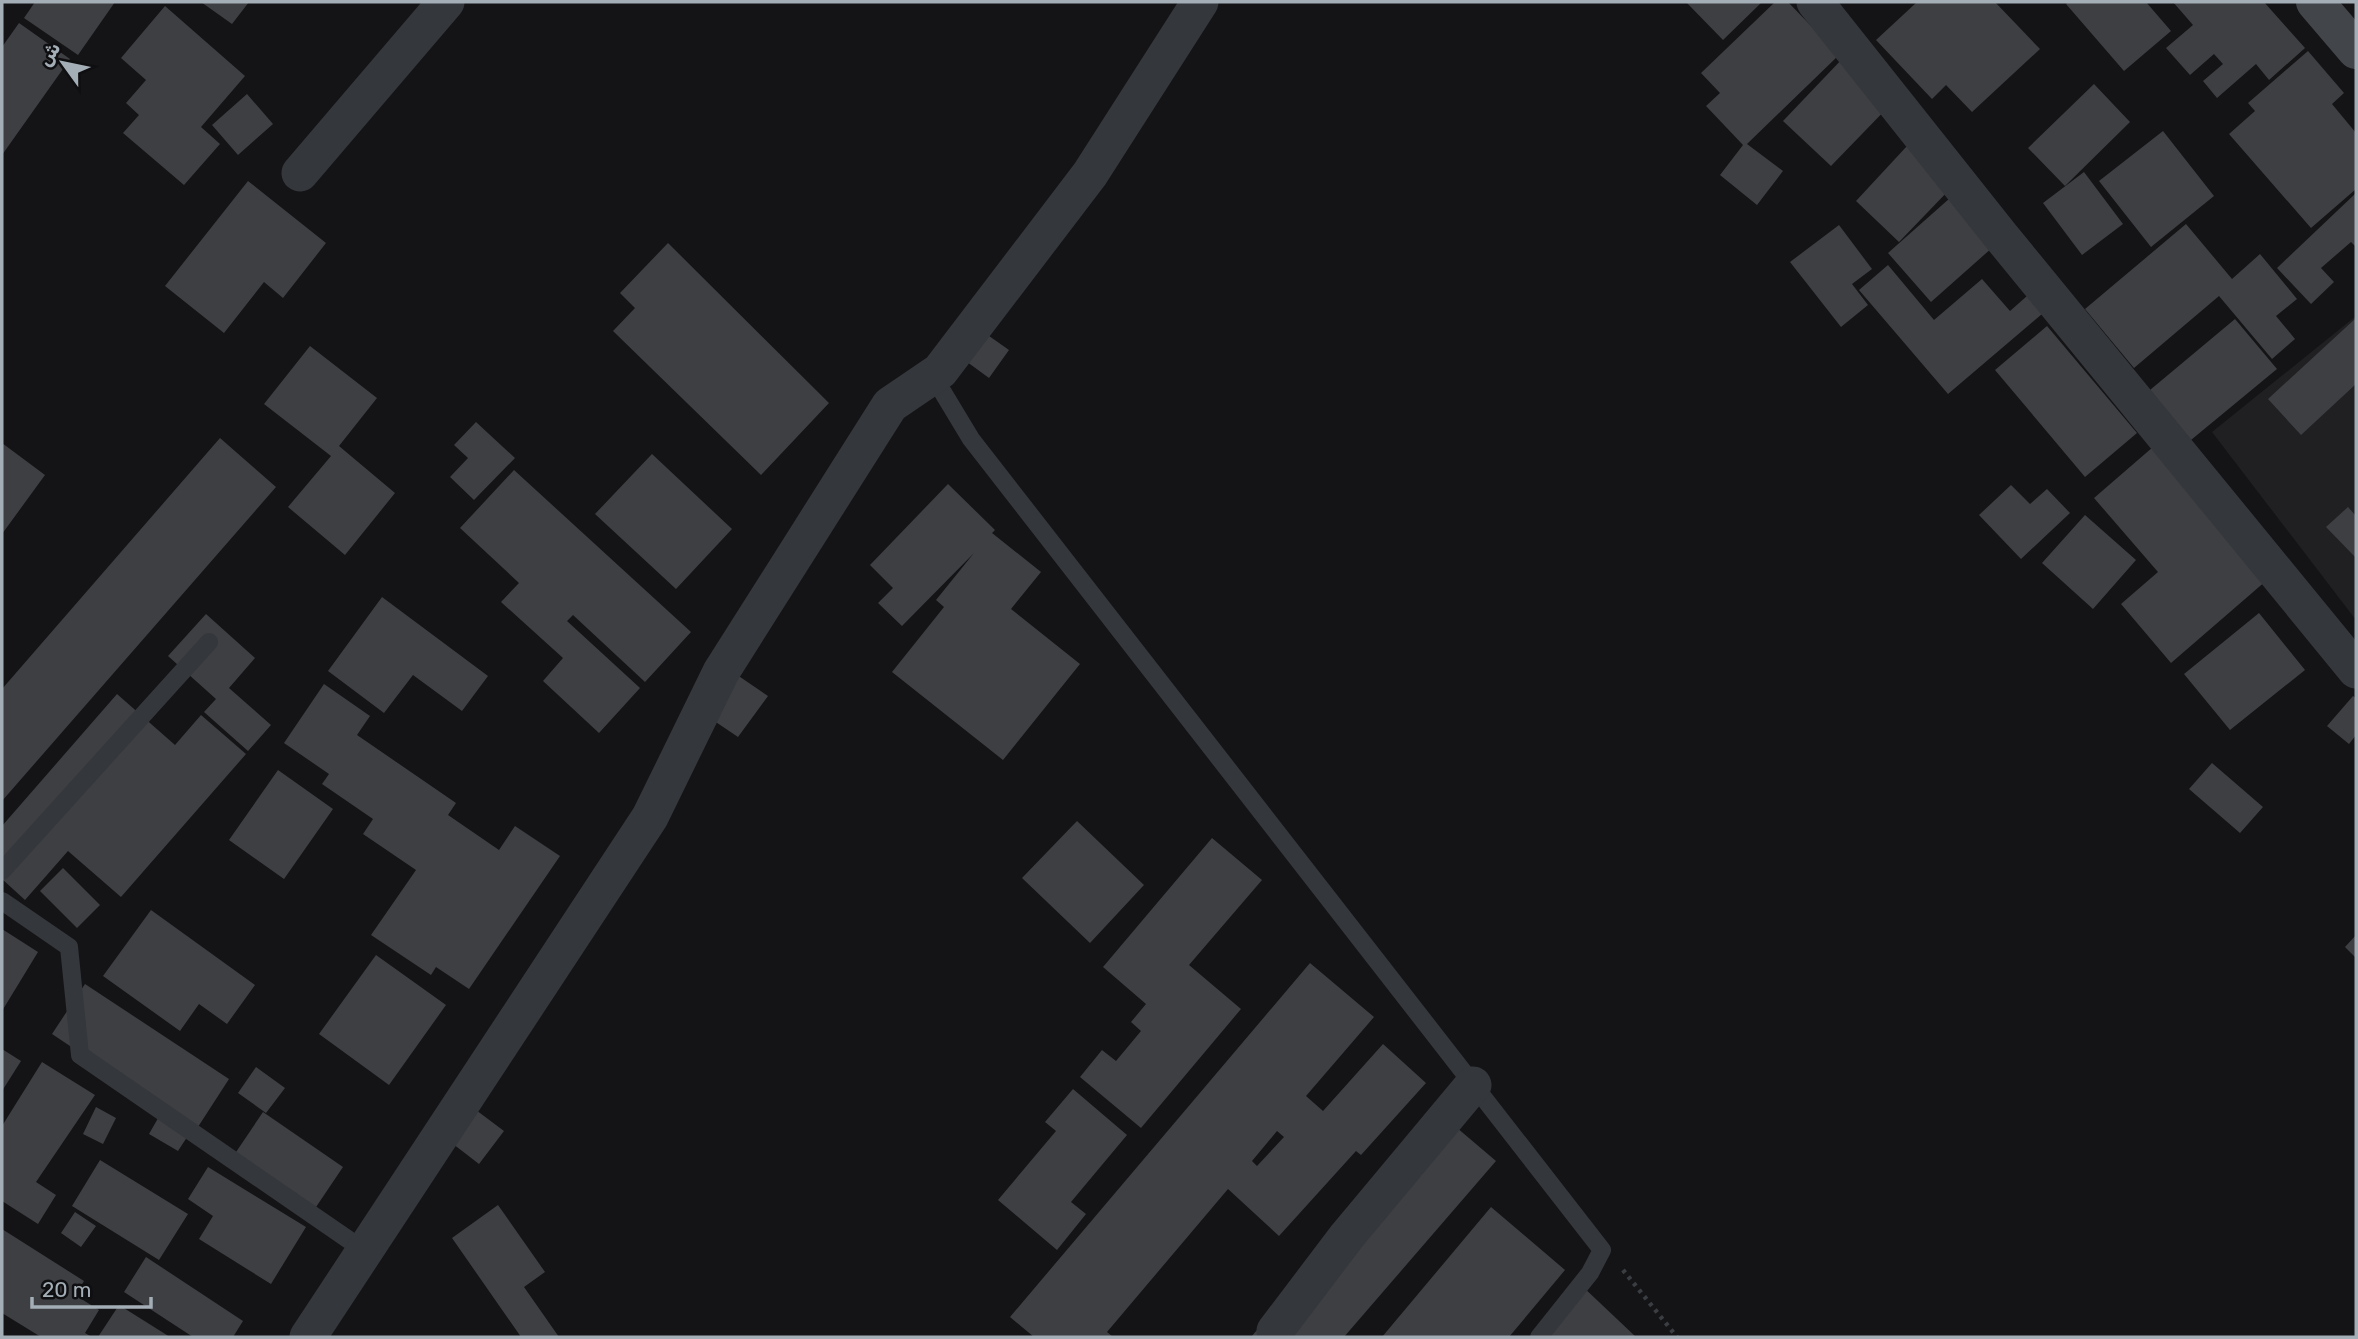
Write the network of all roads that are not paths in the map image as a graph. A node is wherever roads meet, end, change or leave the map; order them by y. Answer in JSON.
{"nodes":[{"id":1,"x":446,"y":2,"type":"edge"},
{"id":2,"x":1200,"y":2,"type":"edge"},
{"id":3,"x":1815,"y":2,"type":"edge"},
{"id":4,"x":2321,"y":4,"type":"edge"},
{"id":5,"x":2356,"y":50,"type":"edge"},
{"id":6,"x":300,"y":173,"type":"dead end"},
{"id":7,"x":933,"y":376,"type":"junction"},
{"id":8,"x":209,"y":642,"type":"dead end"},
{"id":9,"x":2356,"y":670,"type":"edge"},
{"id":10,"x":2,"y":871,"type":"edge"},
{"id":11,"x":2,"y":901,"type":"edge"},
{"id":12,"x":1473,"y":1085,"type":"junction"},
{"id":13,"x":365,"y":1251,"type":"junction"},
{"id":14,"x":1275,"y":1331,"type":"dead end"},
{"id":15,"x":308,"y":1337,"type":"edge"},
{"id":16,"x":1539,"y":1337,"type":"edge"}],
"edges":[{"from":1,"to":6,"type":"street"},
{"from":2,"to":7,"type":"street"},
{"from":3,"to":9,"type":"street"},
{"from":4,"to":5,"type":"street"},
{"from":7,"to":12,"type":"lane"},
{"from":7,"to":13,"type":"street"},
{"from":8,"to":10,"type":"lane"},
{"from":11,"to":13,"type":"lane"},
{"from":12,"to":14,"type":"street"},
{"from":12,"to":16,"type":"lane"},
{"from":13,"to":15,"type":"street"}]}
